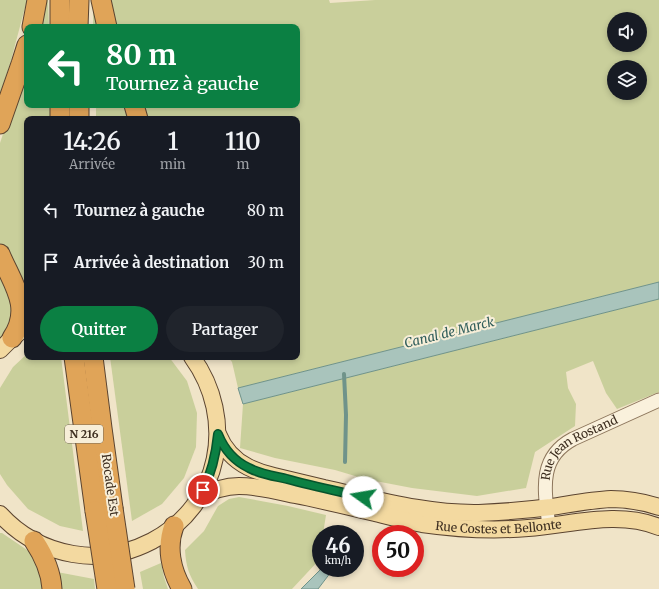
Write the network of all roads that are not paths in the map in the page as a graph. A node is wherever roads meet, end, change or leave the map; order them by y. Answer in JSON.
{"nodes":[{"id":1,"x":37,"y":0,"type":"edge"},
{"id":2,"x":60,"y":0,"type":"edge"},
{"id":3,"x":78,"y":0,"type":"edge"},
{"id":4,"x":101,"y":0,"type":"edge"},
{"id":5,"x":33,"y":24,"type":"edge"},
{"id":6,"x":60,"y":24,"type":"edge"},
{"id":7,"x":78,"y":24,"type":"edge"},
{"id":8,"x":106,"y":24,"type":"edge"},
{"id":9,"x":24,"y":54,"type":"edge"},
{"id":10,"x":0,"y":124,"type":"edge"},
{"id":11,"x":0,"y":254,"type":"edge"},
{"id":12,"x":13,"y":338,"type":"edge"},
{"id":13,"x":75,"y":360,"type":"edge"},
{"id":14,"x":93,"y":360,"type":"edge"},
{"id":15,"x":194,"y":360,"type":"edge"},
{"id":16,"x":659,"y":400,"type":"edge"},
{"id":17,"x":218,"y":434,"type":"junction"},
{"id":18,"x":199,"y":498,"type":"junction"},
{"id":19,"x":547,"y":507,"type":"junction"},
{"id":20,"x":659,"y":507,"type":"edge"},
{"id":21,"x":104,"y":510,"type":"junction"},
{"id":22,"x":0,"y":514,"type":"edge"},
{"id":23,"x":6,"y":524,"type":"edge"},
{"id":24,"x":174,"y":526,"type":"junction"},
{"id":25,"x":549,"y":526,"type":"junction"},
{"id":26,"x":659,"y":527,"type":"edge"},
{"id":27,"x":34,"y":541,"type":"junction"},
{"id":28,"x":52,"y":589,"type":"edge"},
{"id":29,"x":107,"y":589,"type":"edge"},
{"id":30,"x":125,"y":589,"type":"edge"},
{"id":31,"x":182,"y":589,"type":"edge"}],
"edges":[{"from":1,"to":5,"type":"highway"},
{"from":2,"to":6,"type":"highway"},
{"from":3,"to":7,"type":"highway"},
{"from":4,"to":8,"type":"highway"},
{"from":9,"to":10,"type":"highway"},
{"from":11,"to":12,"type":"highway"},
{"from":13,"to":21,"type":"highway","name":"Rocade Est","number":"N 216"},
{"from":14,"to":21,"type":"highway","name":"Rocade Est","number":"N 216"},
{"from":15,"to":17,"type":"main road"},
{"from":16,"to":19,"type":"street","name":"Rue Jean Rostand"},
{"from":17,"to":18,"type":"main road"},
{"from":17,"to":19,"type":"main road","name":"Rue Costes et Bellonte"},
{"from":18,"to":24,"type":"main road"},
{"from":18,"to":25,"type":"main road","name":"Rue Costes et Bellonte"},
{"from":19,"to":20,"type":"main road","name":"Rue Costes et Bellonte"},
{"from":19,"to":25,"type":"street","name":"Rue Jean Rostand"},
{"from":21,"to":29,"type":"highway","name":"Rocade Est","number":"N 216","bridge":true},
{"from":21,"to":30,"type":"highway","name":"Rocade Est","number":"N 216","bridge":true},
{"from":22,"to":23,"type":"main road"},
{"from":23,"to":27,"type":"main road"},
{"from":24,"to":27,"type":"main road"},
{"from":24,"to":31,"type":"highway"},
{"from":25,"to":26,"type":"main road","name":"Rue Costes et Bellonte"},
{"from":27,"to":28,"type":"highway"}]}
